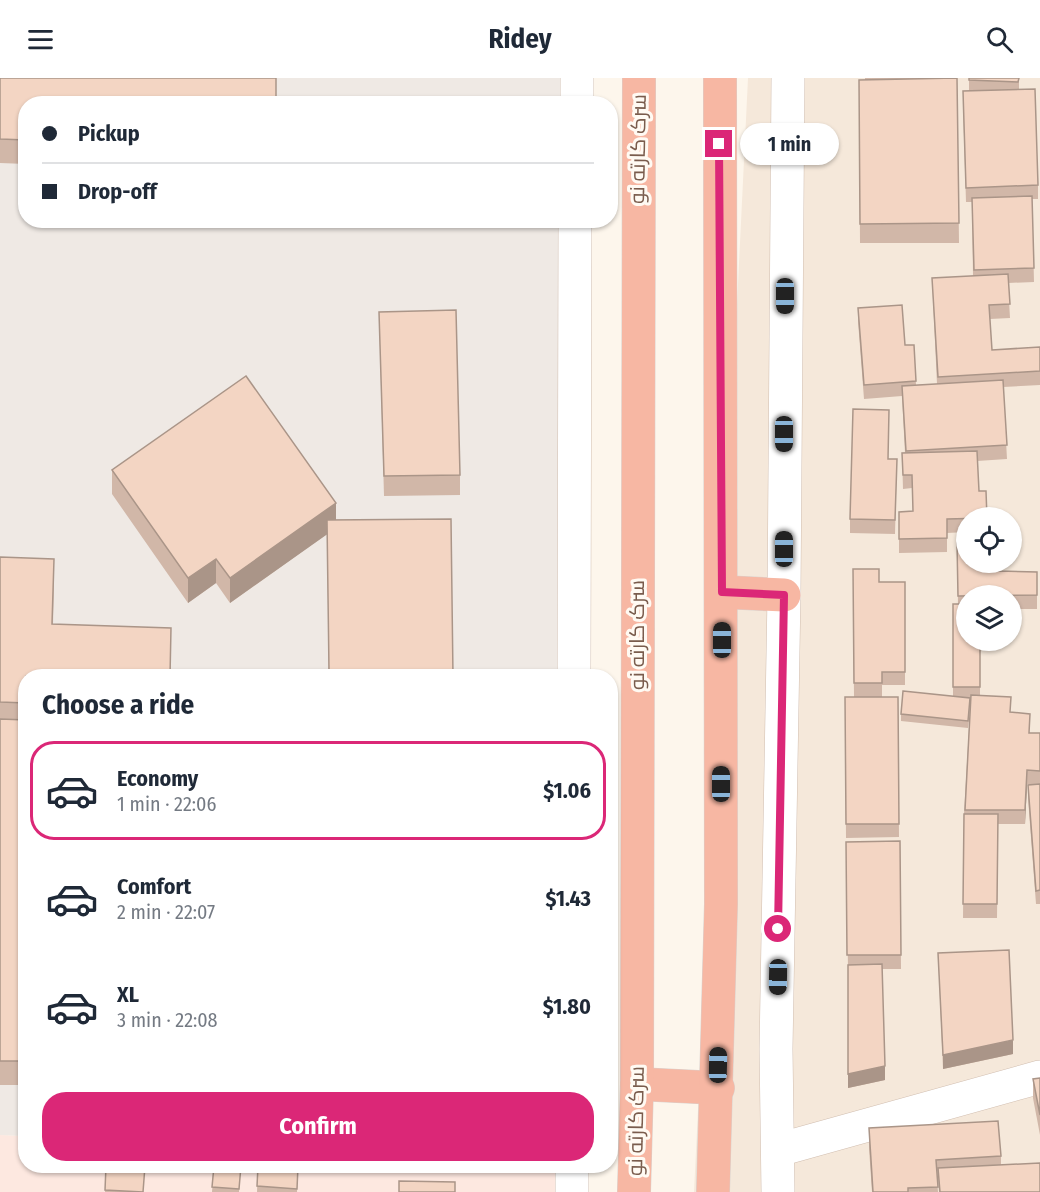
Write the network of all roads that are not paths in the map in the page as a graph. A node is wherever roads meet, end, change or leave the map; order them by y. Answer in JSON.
{"nodes":[{"id":1,"x":578,"y":78,"type":"edge"},
{"id":2,"x":639,"y":78,"type":"edge"},
{"id":3,"x":720,"y":78,"type":"edge"},
{"id":4,"x":788,"y":78,"type":"edge"},
{"id":5,"x":577,"y":96,"type":"edge"},
{"id":6,"x":575,"y":228,"type":"edge"},
{"id":7,"x":722,"y":592,"type":"junction"},
{"id":8,"x":784,"y":595,"type":"junction"},
{"id":9,"x":574,"y":669,"type":"edge"},
{"id":10,"x":1040,"y":1077,"type":"edge"},
{"id":11,"x":637,"y":1084,"type":"junction"},
{"id":12,"x":718,"y":1088,"type":"junction"},
{"id":13,"x":778,"y":1150,"type":"junction"},
{"id":14,"x":572,"y":1173,"type":"edge"},
{"id":15,"x":572,"y":1192,"type":"edge"},
{"id":16,"x":634,"y":1192,"type":"edge"},
{"id":17,"x":713,"y":1192,"type":"edge"},
{"id":18,"x":778,"y":1192,"type":"edge"}],
"edges":[{"from":1,"to":5,"type":"street"},
{"from":2,"to":11,"type":"highway","name":"سرک کارته نو"},
{"from":3,"to":7,"type":"highway"},
{"from":4,"to":8,"type":"street"},
{"from":6,"to":9,"type":"street"},
{"from":7,"to":8,"type":"highway"},
{"from":7,"to":12,"type":"highway"},
{"from":8,"to":13,"type":"street"},
{"from":10,"to":13,"type":"street"},
{"from":11,"to":12,"type":"highway"},
{"from":11,"to":16,"type":"highway","name":"سرک کارته نو"},
{"from":12,"to":17,"type":"highway"},
{"from":13,"to":18,"type":"street"},
{"from":14,"to":15,"type":"street"}]}
